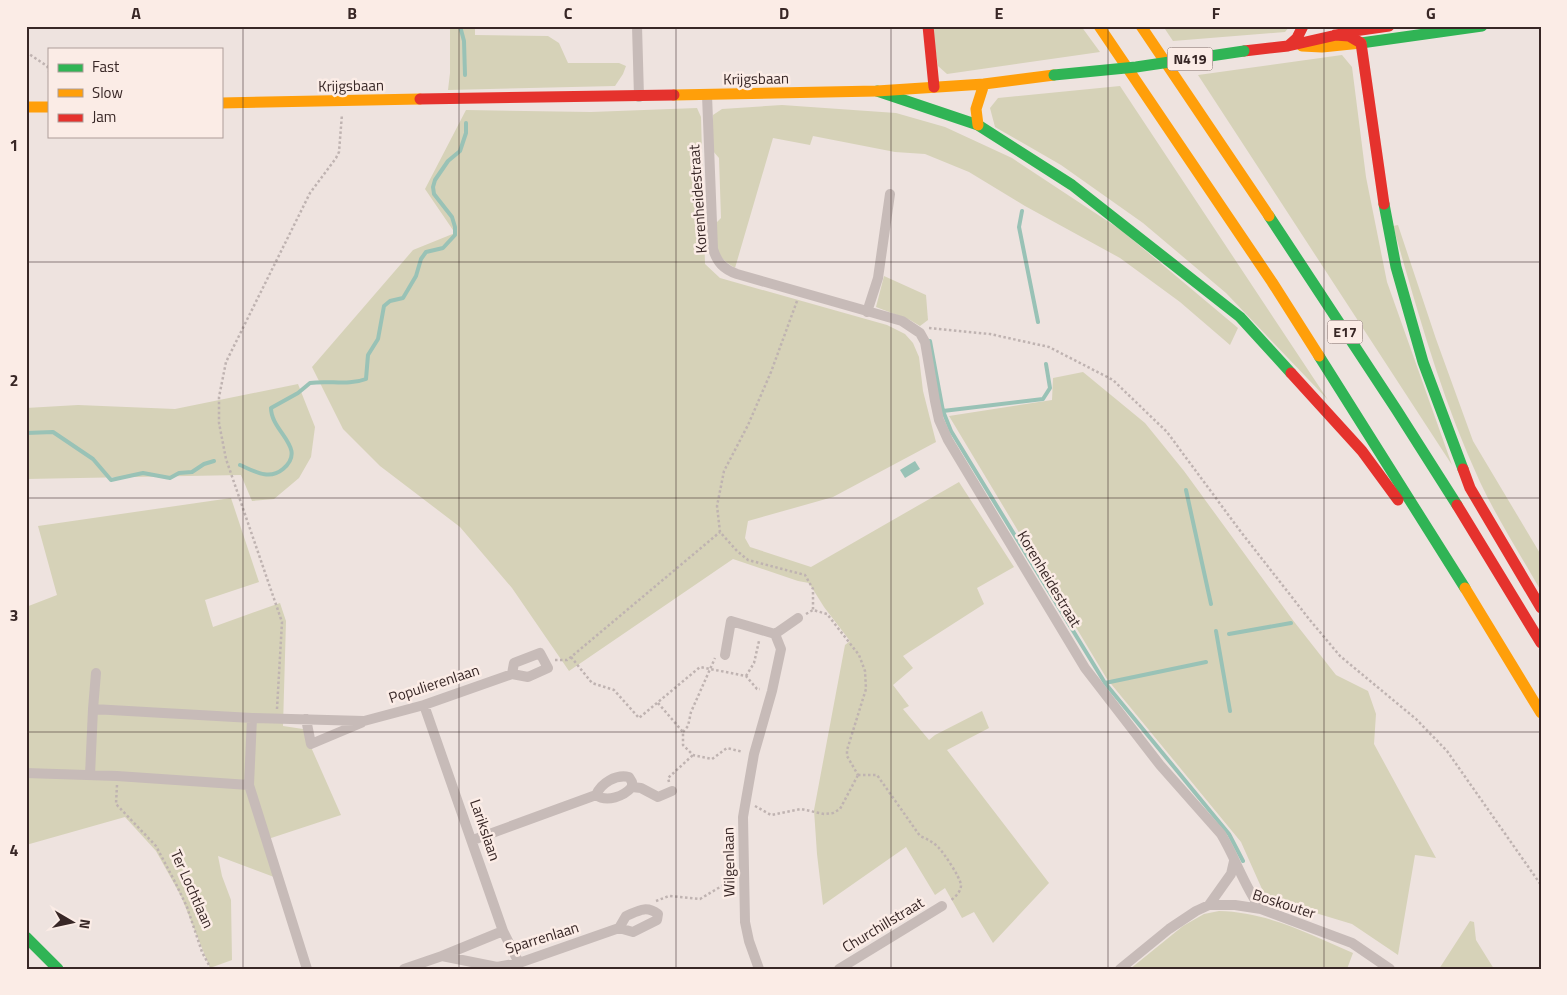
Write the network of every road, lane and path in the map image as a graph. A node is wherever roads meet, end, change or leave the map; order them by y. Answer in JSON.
{"nodes":[{"id":1,"x":637,"y":26,"type":"edge"},
{"id":2,"x":928,"y":26,"type":"edge"},
{"id":3,"x":1099,"y":26,"type":"edge"},
{"id":4,"x":1140,"y":26,"type":"edge"},
{"id":5,"x":1303,"y":26,"type":"edge"},
{"id":6,"x":1388,"y":26,"type":"edge"},
{"id":7,"x":1482,"y":26,"type":"edge"},
{"id":8,"x":1336,"y":35,"type":"junction"},
{"id":9,"x":1361,"y":43,"type":"junction"},
{"id":10,"x":1288,"y":46,"type":"junction"},
{"id":11,"x":26,"y":52,"type":"edge"},
{"id":12,"x":48,"y":68,"type":"edge"},
{"id":13,"x":984,"y":84,"type":"junction"},
{"id":14,"x":934,"y":87,"type":"junction"},
{"id":15,"x":877,"y":91,"type":"junction"},
{"id":16,"x":707,"y":95,"type":"junction"},
{"id":17,"x":640,"y":97,"type":"junction"},
{"id":18,"x":343,"y":101,"type":"junction"},
{"id":19,"x":222,"y":103,"type":"edge"},
{"id":20,"x":48,"y":106,"type":"edge"},
{"id":21,"x":26,"y":107,"type":"edge"},
{"id":22,"x":978,"y":125,"type":"junction"},
{"id":23,"x":890,"y":194,"type":"dead end"},
{"id":24,"x":800,"y":292,"type":"junction"},
{"id":25,"x":868,"y":312,"type":"junction"},
{"id":26,"x":912,"y":328,"type":"junction"},
{"id":27,"x":1416,"y":508,"type":"junction"},
{"id":28,"x":720,"y":532,"type":"junction"},
{"id":29,"x":1541,"y":608,"type":"edge"},
{"id":30,"x":798,"y":618,"type":"dead end"},
{"id":31,"x":775,"y":634,"type":"junction"},
{"id":32,"x":1541,"y":643,"type":"edge"},
{"id":33,"x":725,"y":654,"type":"dead end"},
{"id":34,"x":571,"y":657,"type":"junction"},
{"id":35,"x":544,"y":660,"type":"junction"},
{"id":36,"x":710,"y":668,"type":"junction"},
{"id":37,"x":96,"y":673,"type":"dead end"},
{"id":38,"x":512,"y":674,"type":"junction"},
{"id":39,"x":746,"y":676,"type":"junction"},
{"id":40,"x":772,"y":691,"type":"junction"},
{"id":41,"x":658,"y":703,"type":"junction"},
{"id":42,"x":424,"y":705,"type":"junction"},
{"id":43,"x":93,"y":709,"type":"junction"},
{"id":44,"x":1541,"y":713,"type":"edge"},
{"id":45,"x":252,"y":718,"type":"junction"},
{"id":46,"x":276,"y":718,"type":"junction"},
{"id":47,"x":306,"y":719,"type":"junction"},
{"id":48,"x":364,"y":721,"type":"junction"},
{"id":49,"x":683,"y":732,"type":"junction"},
{"id":50,"x":754,"y":754,"type":"junction"},
{"id":51,"x":693,"y":755,"type":"junction"},
{"id":52,"x":26,"y":773,"type":"edge"},
{"id":53,"x":90,"y":775,"type":"junction"},
{"id":54,"x":858,"y":775,"type":"junction"},
{"id":55,"x":117,"y":776,"type":"junction"},
{"id":56,"x":249,"y":785,"type":"junction"},
{"id":57,"x":632,"y":787,"type":"junction"},
{"id":58,"x":672,"y":791,"type":"joint"},
{"id":59,"x":596,"y":795,"type":"junction"},
{"id":60,"x":746,"y":801,"type":"junction"},
{"id":61,"x":473,"y":840,"type":"junction"},
{"id":62,"x":1234,"y":861,"type":"junction"},
{"id":63,"x":744,"y":881,"type":"junction"},
{"id":64,"x":1541,"y":885,"type":"edge"},
{"id":65,"x":1209,"y":905,"type":"junction"},
{"id":66,"x":942,"y":906,"type":"joint"},
{"id":67,"x":1262,"y":909,"type":"junction"},
{"id":68,"x":658,"y":914,"type":"junction"},
{"id":69,"x":619,"y":928,"type":"junction"},
{"id":70,"x":504,"y":931,"type":"junction"},
{"id":71,"x":26,"y":937,"type":"edge"},
{"id":72,"x":442,"y":956,"type":"junction"},
{"id":73,"x":519,"y":963,"type":"junction"},
{"id":74,"x":58,"y":969,"type":"edge"},
{"id":75,"x":211,"y":969,"type":"edge"},
{"id":76,"x":307,"y":969,"type":"edge"},
{"id":77,"x":404,"y":969,"type":"edge"},
{"id":78,"x":759,"y":969,"type":"edge"},
{"id":79,"x":840,"y":969,"type":"edge"},
{"id":80,"x":1120,"y":969,"type":"edge"},
{"id":81,"x":1390,"y":969,"type":"edge"}],
"edges":[{"from":1,"to":17,"type":"street"},
{"from":2,"to":14,"type":"main road"},
{"from":3,"to":27,"type":"main road","number":"E17"},
{"from":4,"to":32,"type":"main road","number":"E17"},
{"from":5,"to":10,"type":"main road"},
{"from":6,"to":8,"type":"main road","name":"Krijgsbaan","number":"N419"},
{"from":7,"to":9,"type":"main road","name":"Krijgsbaan","number":"N419"},
{"from":8,"to":9,"type":"main road"},
{"from":8,"to":10,"type":"main road","name":"Krijgsbaan","number":"N419"},
{"from":9,"to":10,"type":"main road","name":"Krijgsbaan","number":"N419"},
{"from":9,"to":29,"type":"main road"},
{"from":10,"to":13,"type":"main road","name":"Krijgsbaan","number":"N419","bridge":true},
{"from":11,"to":12,"type":"path"},
{"from":13,"to":14,"type":"main road","name":"Krijgsbaan","number":"N419"},
{"from":13,"to":22,"type":"main road"},
{"from":14,"to":15,"type":"main road","name":"Krijgsbaan","number":"N419"},
{"from":15,"to":16,"type":"main road","name":"Krijgsbaan","number":"N419"},
{"from":15,"to":22,"type":"main road"},
{"from":16,"to":17,"type":"main road","name":"Krijgsbaan","number":"N419"},
{"from":16,"to":24,"type":"street","name":"Korenheidestraat"},
{"from":17,"to":18,"type":"main road","name":"Krijgsbaan","number":"N419"},
{"from":18,"to":19,"type":"main road","name":"Krijgsbaan","number":"N419"},
{"from":18,"to":46,"type":"path"},
{"from":20,"to":21,"type":"main road"},
{"from":22,"to":27,"type":"main road"},
{"from":23,"to":25,"type":"street"},
{"from":24,"to":25,"type":"street","name":"Korenheidestraat"},
{"from":24,"to":28,"type":"path"},
{"from":25,"to":26,"type":"street","name":"Korenheidestraat"},
{"from":26,"to":62,"type":"street","name":"Korenheidestraat"},
{"from":26,"to":64,"type":"path"},
{"from":27,"to":44,"type":"main road","number":"E17"},
{"from":28,"to":34,"type":"path"},
{"from":28,"to":54,"type":"path"},
{"from":30,"to":31,"type":"street"},
{"from":31,"to":33,"type":"street"},
{"from":31,"to":39,"type":"path"},
{"from":31,"to":40,"type":"street","name":"Wilgenlaan"},
{"from":34,"to":35,"type":"path"},
{"from":34,"to":41,"type":"path"},
{"from":35,"to":38,"type":"street","name":"Populierenlaan"},
{"from":35,"to":38,"type":"street","name":"Populierenlaan"},
{"from":36,"to":39,"type":"path"},
{"from":36,"to":41,"type":"path"},
{"from":36,"to":49,"type":"path"},
{"from":37,"to":43,"type":"street"},
{"from":38,"to":42,"type":"street","name":"Populierenlaan"},
{"from":39,"to":40,"type":"path"},
{"from":40,"to":50,"type":"street","name":"Wilgenlaan"},
{"from":41,"to":49,"type":"path"},
{"from":42,"to":48,"type":"street","name":"Populierenlaan"},
{"from":42,"to":61,"type":"street","name":"Larikslaan"},
{"from":43,"to":45,"type":"street"},
{"from":43,"to":53,"type":"street"},
{"from":45,"to":46,"type":"street"},
{"from":45,"to":56,"type":"street"},
{"from":46,"to":47,"type":"street","name":"Populierenlaan"},
{"from":47,"to":48,"type":"street","name":"Populierenlaan"},
{"from":47,"to":48,"type":"street","name":"Populierenlaan"},
{"from":49,"to":51,"type":"path"},
{"from":50,"to":51,"type":"path"},
{"from":50,"to":60,"type":"street","name":"Wilgenlaan"},
{"from":51,"to":58,"type":"path"},
{"from":52,"to":53,"type":"street"},
{"from":53,"to":55,"type":"street"},
{"from":54,"to":60,"type":"path"},
{"from":54,"to":66,"type":"path"},
{"from":55,"to":56,"type":"street"},
{"from":55,"to":75,"type":"path","name":"Ter Lochtlaan"},
{"from":56,"to":76,"type":"street"},
{"from":57,"to":58,"type":"street"},
{"from":57,"to":59,"type":"street"},
{"from":57,"to":59,"type":"street"},
{"from":59,"to":61,"type":"street"},
{"from":60,"to":63,"type":"street","name":"Wilgenlaan"},
{"from":61,"to":70,"type":"street","name":"Larikslaan"},
{"from":62,"to":65,"type":"street"},
{"from":62,"to":67,"type":"street","name":"Korenheidestraat"},
{"from":63,"to":68,"type":"path"},
{"from":63,"to":78,"type":"street","name":"Wilgenlaan"},
{"from":65,"to":67,"type":"street","name":"Boskouter"},
{"from":65,"to":80,"type":"street","name":"Boskouter"},
{"from":66,"to":79,"type":"street","name":"Churchillstraat"},
{"from":67,"to":81,"type":"street","name":"Boskouter"},
{"from":68,"to":69,"type":"street","name":"Sparrenlaan"},
{"from":68,"to":69,"type":"street","name":"Sparrenlaan"},
{"from":69,"to":73,"type":"street","name":"Sparrenlaan"},
{"from":70,"to":72,"type":"street","name":"Sparrenlaan"},
{"from":70,"to":73,"type":"street","name":"Larikslaan"},
{"from":71,"to":74,"type":"main road"},
{"from":72,"to":73,"type":"street","name":"Sparrenlaan"},
{"from":72,"to":77,"type":"street","name":"Sparrenlaan"}]}
